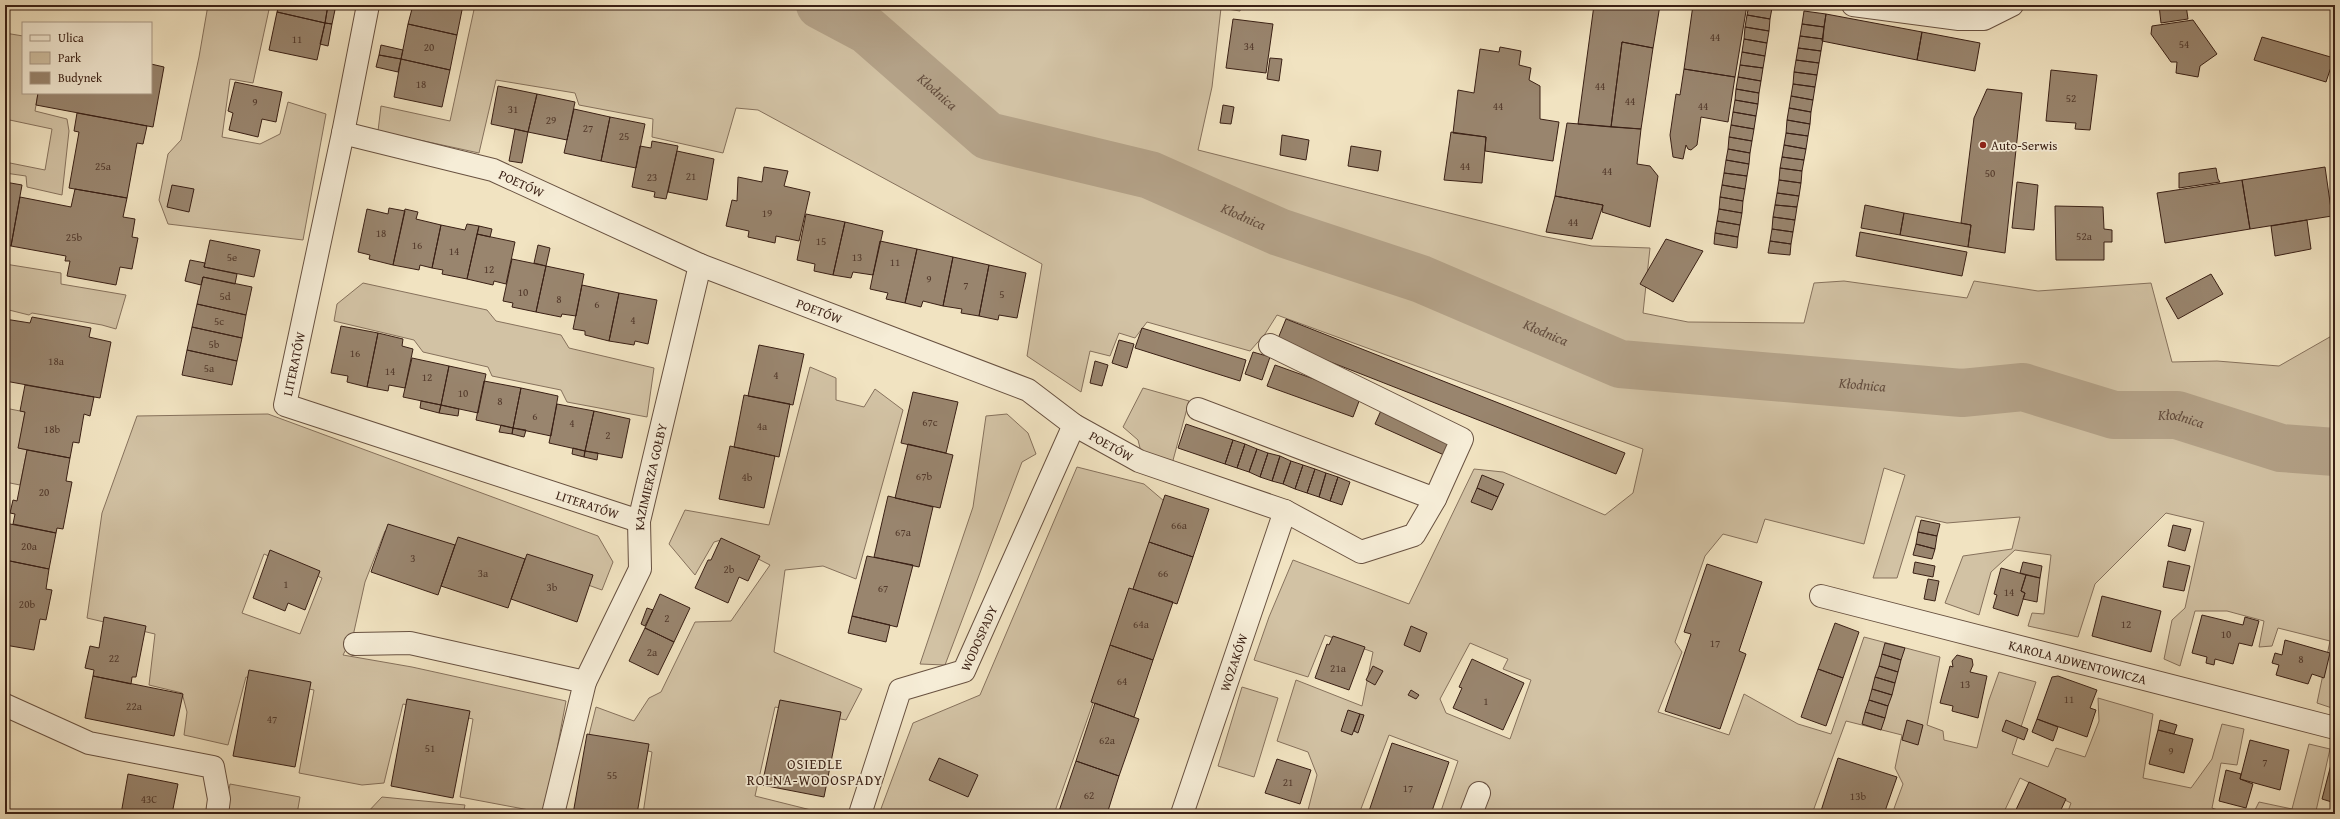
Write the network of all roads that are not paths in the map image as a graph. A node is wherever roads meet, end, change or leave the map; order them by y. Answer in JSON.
{"nodes":[{"id":1,"x":368,"y":5,"type":"edge"},
{"id":2,"x":1853,"y":5,"type":"edge"},
{"id":3,"x":2012,"y":5,"type":"edge"},
{"id":4,"x":1922,"y":10,"type":"edge"},
{"id":5,"x":343,"y":133,"type":"junction"},
{"id":6,"x":700,"y":265,"type":"junction"},
{"id":7,"x":1270,"y":345,"type":"dead end"},
{"id":8,"x":1198,"y":409,"type":"dead end"},
{"id":9,"x":1074,"y":425,"type":"junction"},
{"id":10,"x":1434,"y":499,"type":"junction"},
{"id":11,"x":1285,"y":511,"type":"junction"},
{"id":12,"x":639,"y":521,"type":"junction"},
{"id":13,"x":1821,"y":596,"type":"dead end"},
{"id":14,"x":355,"y":644,"type":"dead end"},
{"id":15,"x":585,"y":682,"type":"junction"},
{"id":16,"x":5,"y":705,"type":"edge"},
{"id":17,"x":2335,"y":728,"type":"edge"},
{"id":18,"x":1479,"y":793,"type":"dead end"},
{"id":19,"x":1188,"y":812,"type":"edge"},
{"id":20,"x":217,"y":814,"type":"edge"},
{"id":21,"x":553,"y":814,"type":"edge"},
{"id":22,"x":860,"y":814,"type":"edge"},
{"id":23,"x":1471,"y":814,"type":"edge"}],
"edges":[{"from":1,"to":5,"type":"street","name":"LITERATÓW"},
{"from":2,"to":4,"type":"street"},
{"from":3,"to":4,"type":"street"},
{"from":5,"to":6,"type":"street","name":"POETÓW"},
{"from":5,"to":12,"type":"street","name":"LITERATÓW"},
{"from":6,"to":9,"type":"street","name":"POETÓW"},
{"from":6,"to":12,"type":"street","name":"KAZIMIERZA GOŁBY"},
{"from":7,"to":10,"type":"street","name":"POETÓW"},
{"from":8,"to":10,"type":"street"},
{"from":9,"to":11,"type":"street","name":"POETÓW"},
{"from":9,"to":22,"type":"street","name":"WODOSPADY"},
{"from":10,"to":11,"type":"street","name":"POETÓW"},
{"from":11,"to":19,"type":"street","name":"WOZAKÓW"},
{"from":12,"to":15,"type":"street","name":"KAZIMIERZA GOŁBY"},
{"from":13,"to":17,"type":"street","name":"KAROLA ADWENTOWICZA"},
{"from":14,"to":15,"type":"street"},
{"from":15,"to":21,"type":"street","name":"KAZIMIERZA GOŁBY"},
{"from":16,"to":20,"type":"street"},
{"from":18,"to":23,"type":"street"}]}
